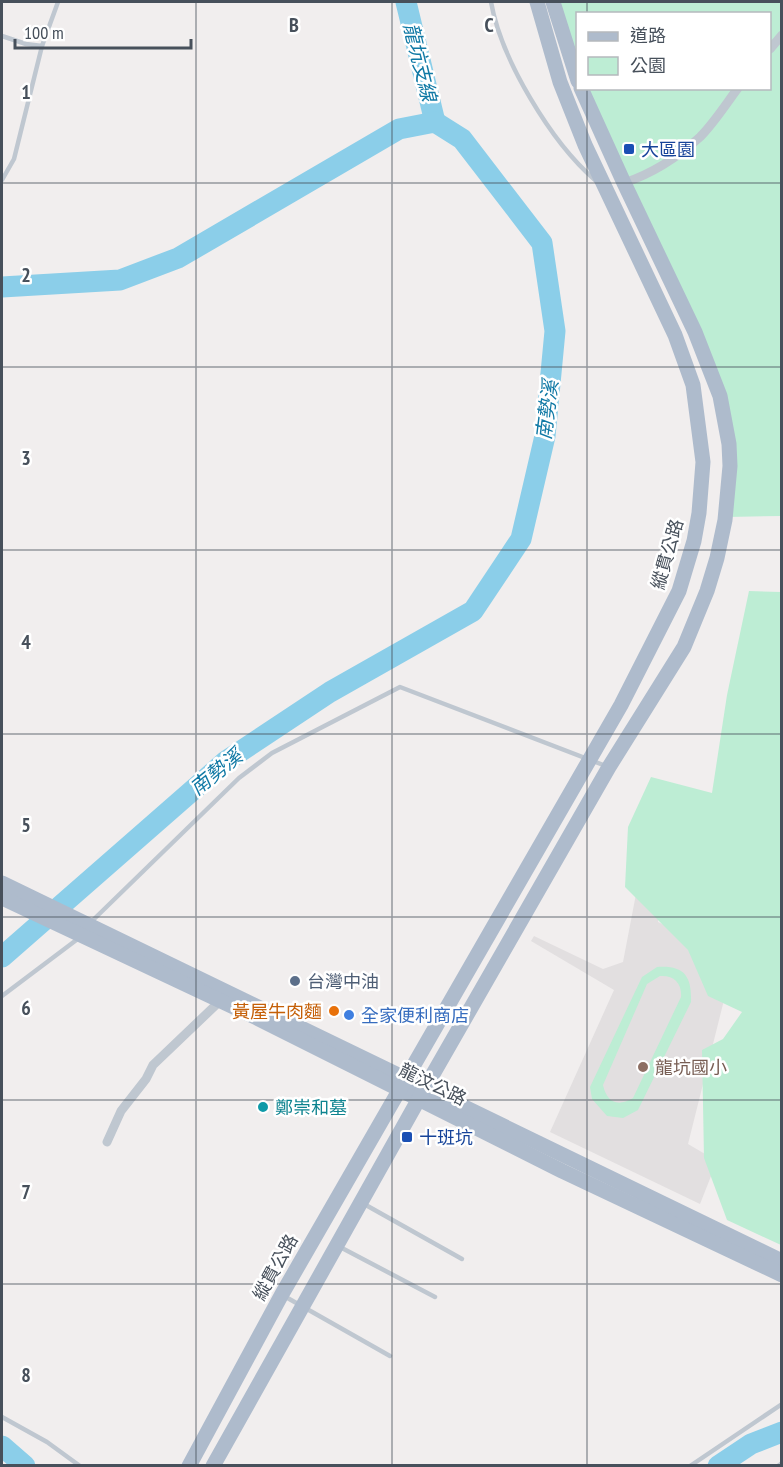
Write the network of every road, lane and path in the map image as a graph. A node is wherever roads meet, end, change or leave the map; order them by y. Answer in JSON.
{"nodes":[{"id":1,"x":58,"y":2,"type":"edge"},
{"id":2,"x":490,"y":2,"type":"edge"},
{"id":3,"x":537,"y":2,"type":"edge"},
{"id":4,"x":553,"y":2,"type":"edge"},
{"id":5,"x":782,"y":35,"type":"edge"},
{"id":6,"x":2,"y":36,"type":"edge"},
{"id":7,"x":42,"y":46,"type":"junction"},
{"id":8,"x":771,"y":48,"type":"edge"},
{"id":9,"x":576,"y":75,"type":"edge"},
{"id":10,"x":582,"y":90,"type":"edge"},
{"id":11,"x":736,"y":90,"type":"edge"},
{"id":12,"x":2,"y":180,"type":"edge"},
{"id":13,"x":624,"y":183,"type":"junction"},
{"id":14,"x":607,"y":190,"type":"junction"},
{"id":15,"x":590,"y":760,"type":"junction"},
{"id":16,"x":609,"y":767,"type":"junction"},
{"id":17,"x":3,"y":889,"type":"edge"},
{"id":18,"x":78,"y":928,"type":"junction"},
{"id":19,"x":2,"y":996,"type":"edge"},
{"id":20,"x":220,"y":1001,"type":"junction"},
{"id":21,"x":259,"y":1013,"type":"junction"},
{"id":22,"x":402,"y":1084,"type":"junction"},
{"id":23,"x":422,"y":1093,"type":"junction"},
{"id":24,"x":107,"y":1142,"type":"dead end"},
{"id":25,"x":361,"y":1203,"type":"junction"},
{"id":26,"x":338,"y":1245,"type":"junction"},
{"id":27,"x":462,"y":1259,"type":"dead end"},
{"id":28,"x":782,"y":1261,"type":"edge"},
{"id":29,"x":782,"y":1275,"type":"edge"},
{"id":30,"x":282,"y":1294,"type":"junction"},
{"id":31,"x":435,"y":1297,"type":"dead end"},
{"id":32,"x":303,"y":1306,"type":"junction"},
{"id":33,"x":390,"y":1356,"type":"dead end"},
{"id":34,"x":782,"y":1404,"type":"edge"},
{"id":35,"x":2,"y":1417,"type":"edge"},
{"id":36,"x":80,"y":1466,"type":"edge"},
{"id":37,"x":189,"y":1466,"type":"edge"},
{"id":38,"x":213,"y":1466,"type":"edge"},
{"id":39,"x":690,"y":1466,"type":"edge"}],
"edges":[{"from":1,"to":7,"type":"lane"},
{"from":2,"to":14,"type":"lane"},
{"from":3,"to":14,"type":"main road","name":"縱貫公路"},
{"from":4,"to":9,"type":"main road"},
{"from":5,"to":8,"type":"street"},
{"from":6,"to":7,"type":"lane"},
{"from":7,"to":12,"type":"lane"},
{"from":10,"to":13,"type":"main road"},
{"from":11,"to":13,"type":"street"},
{"from":13,"to":14,"type":"lane"},
{"from":13,"to":16,"type":"main road"},
{"from":14,"to":15,"type":"main road","name":"縱貫公路"},
{"from":15,"to":16,"type":"lane"},
{"from":15,"to":18,"type":"lane"},
{"from":15,"to":22,"type":"main road","name":"縱貫公路"},
{"from":16,"to":23,"type":"main road"},
{"from":17,"to":18,"type":"main road"},
{"from":18,"to":19,"type":"lane"},
{"from":18,"to":20,"type":"main road","name":"龍汶公路"},
{"from":18,"to":21,"type":"main road","name":"龍汶公路"},
{"from":20,"to":21,"type":"main road","name":"龍汶公路"},
{"from":20,"to":24,"type":"street"},
{"from":21,"to":22,"type":"main road","name":"龍汶公路"},
{"from":22,"to":23,"type":"main road","name":"龍汶公路"},
{"from":22,"to":30,"type":"main road","name":"縱貫公路"},
{"from":23,"to":25,"type":"main road"},
{"from":23,"to":28,"type":"main road","name":"龍汶公路"},
{"from":23,"to":29,"type":"main road","name":"龍汶公路"},
{"from":25,"to":26,"type":"main road"},
{"from":25,"to":27,"type":"lane"},
{"from":26,"to":31,"type":"lane"},
{"from":26,"to":32,"type":"main road"},
{"from":30,"to":32,"type":"lane"},
{"from":30,"to":37,"type":"main road","name":"縱貫公路"},
{"from":32,"to":33,"type":"lane"},
{"from":32,"to":38,"type":"main road"},
{"from":34,"to":39,"type":"lane"},
{"from":35,"to":36,"type":"lane"}]}
